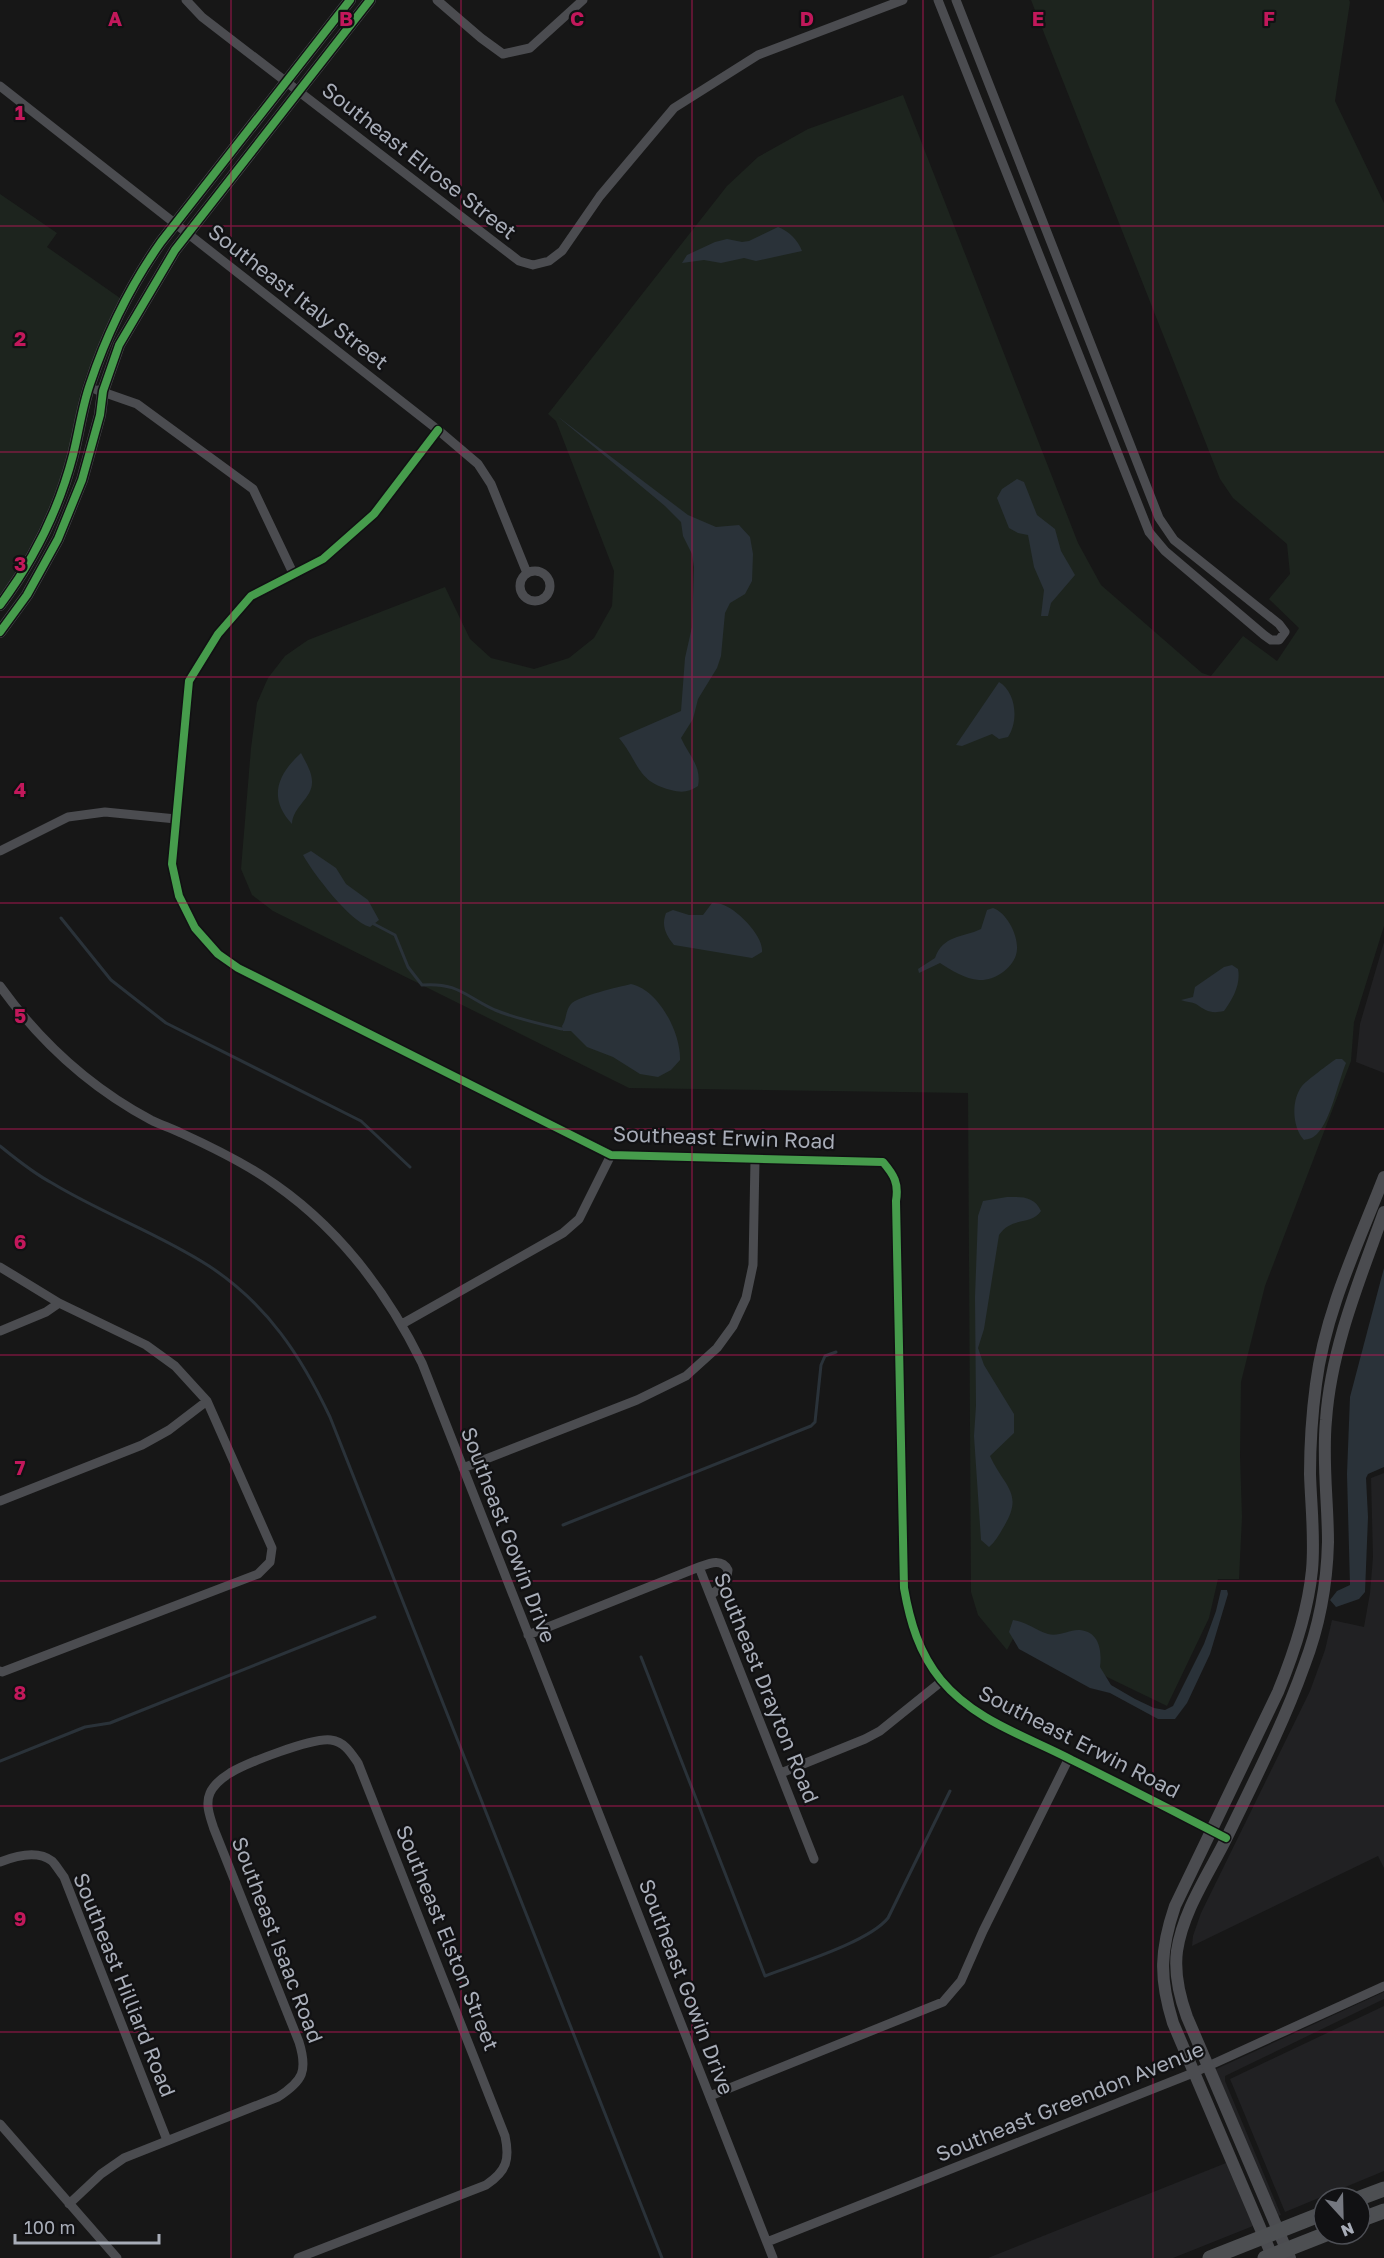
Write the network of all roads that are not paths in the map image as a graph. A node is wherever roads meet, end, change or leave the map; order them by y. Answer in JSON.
{"nodes":[{"id":1,"x":186,"y":0,"type":"edge"},
{"id":2,"x":350,"y":0,"type":"edge"},
{"id":3,"x":370,"y":0,"type":"edge"},
{"id":4,"x":436,"y":0,"type":"edge"},
{"id":5,"x":583,"y":0,"type":"edge"},
{"id":6,"x":903,"y":0,"type":"edge"},
{"id":7,"x":938,"y":0,"type":"edge"},
{"id":8,"x":956,"y":0,"type":"edge"},
{"id":9,"x":287,"y":82,"type":"junction"},
{"id":10,"x":0,"y":86,"type":"edge"},
{"id":11,"x":299,"y":91,"type":"junction"},
{"id":12,"x":1013,"y":146,"type":"junction"},
{"id":13,"x":998,"y":152,"type":"junction"},
{"id":14,"x":176,"y":224,"type":"junction"},
{"id":15,"x":188,"y":234,"type":"junction"},
{"id":16,"x":1075,"y":306,"type":"junction"},
{"id":17,"x":1061,"y":312,"type":"junction"},
{"id":18,"x":88,"y":387,"type":"junction"},
{"id":19,"x":103,"y":391,"type":"junction"},
{"id":20,"x":438,"y":430,"type":"junction"},
{"id":21,"x":1140,"y":470,"type":"junction"},
{"id":22,"x":1127,"y":478,"type":"junction"},
{"id":23,"x":47,"y":524,"type":"junction"},
{"id":24,"x":62,"y":530,"type":"junction"},
{"id":25,"x":293,"y":573,"type":"junction"},
{"id":26,"x":527,"y":573,"type":"dead end"},
{"id":27,"x":0,"y":605,"type":"edge"},
{"id":28,"x":0,"y":632,"type":"edge"},
{"id":29,"x":176,"y":819,"type":"junction"},
{"id":30,"x":0,"y":851,"type":"edge"},
{"id":31,"x":0,"y":986,"type":"edge"},
{"id":32,"x":611,"y":1155,"type":"junction"},
{"id":33,"x":755,"y":1160,"type":"junction"},
{"id":34,"x":1384,"y":1177,"type":"edge"},
{"id":35,"x":1381,"y":1211,"type":"edge"},
{"id":36,"x":0,"y":1267,"type":"edge"},
{"id":37,"x":59,"y":1302,"type":"junction"},
{"id":38,"x":402,"y":1324,"type":"junction"},
{"id":39,"x":0,"y":1331,"type":"edge"},
{"id":40,"x":1316,"y":1380,"type":"junction"},
{"id":41,"x":1330,"y":1383,"type":"junction"},
{"id":42,"x":207,"y":1401,"type":"junction"},
{"id":43,"x":463,"y":1468,"type":"junction"},
{"id":44,"x":0,"y":1501,"type":"edge"},
{"id":45,"x":1328,"y":1541,"type":"junction"},
{"id":46,"x":1312,"y":1542,"type":"junction"},
{"id":47,"x":699,"y":1567,"type":"junction"},
{"id":48,"x":711,"y":1595,"type":"junction"},
{"id":49,"x":528,"y":1635,"type":"junction"},
{"id":50,"x":0,"y":1671,"type":"edge"},
{"id":51,"x":942,"y":1681,"type":"junction"},
{"id":52,"x":1278,"y":1692,"type":"junction"},
{"id":53,"x":1293,"y":1697,"type":"junction"},
{"id":54,"x":331,"y":1740,"type":"joint"},
{"id":55,"x":1069,"y":1758,"type":"junction"},
{"id":56,"x":781,"y":1773,"type":"junction"},
{"id":57,"x":1210,"y":1830,"type":"junction"},
{"id":58,"x":1226,"y":1838,"type":"junction"},
{"id":59,"x":814,"y":1859,"type":"dead end"},
{"id":60,"x":0,"y":1862,"type":"edge"},
{"id":61,"x":1384,"y":1986,"type":"edge"},
{"id":62,"x":1207,"y":2066,"type":"junction"},
{"id":63,"x":1193,"y":2073,"type":"junction"},
{"id":64,"x":710,"y":2096,"type":"junction"},
{"id":65,"x":0,"y":2124,"type":"edge"},
{"id":66,"x":167,"y":2140,"type":"junction"},
{"id":67,"x":69,"y":2204,"type":"junction"},
{"id":68,"x":1312,"y":2217,"type":"edge"},
{"id":69,"x":1279,"y":2230,"type":"junction"},
{"id":70,"x":1264,"y":2236,"type":"junction"},
{"id":71,"x":1312,"y":2241,"type":"edge"},
{"id":72,"x":767,"y":2242,"type":"junction"},
{"id":73,"x":1288,"y":2254,"type":"edge"},
{"id":74,"x":1270,"y":2257,"type":"edge"},
{"id":75,"x":117,"y":2258,"type":"edge"},
{"id":76,"x":298,"y":2258,"type":"edge"},
{"id":77,"x":773,"y":2258,"type":"edge"},
{"id":78,"x":1210,"y":2258,"type":"edge"}],
"edges":[{"from":1,"to":9,"type":"street","name":"Southeast Elrose Street"},
{"from":2,"to":9,"type":"street"},
{"from":3,"to":11,"type":"street"},
{"from":4,"to":5,"type":"street"},
{"from":6,"to":11,"type":"street","name":"Southeast Elrose Street"},
{"from":7,"to":13,"type":"street"},
{"from":8,"to":12,"type":"street"},
{"from":9,"to":11,"type":"street","name":"Southeast Elrose Street"},
{"from":9,"to":14,"type":"street"},
{"from":10,"to":14,"type":"street","name":"Southeast Italy Street"},
{"from":11,"to":15,"type":"street"},
{"from":12,"to":13,"type":"street"},
{"from":12,"to":16,"type":"street"},
{"from":13,"to":17,"type":"street"},
{"from":14,"to":15,"type":"street","name":"Southeast Italy Street"},
{"from":14,"to":18,"type":"street"},
{"from":15,"to":19,"type":"street"},
{"from":15,"to":20,"type":"street","name":"Southeast Italy Street"},
{"from":16,"to":17,"type":"street"},
{"from":16,"to":21,"type":"street"},
{"from":17,"to":22,"type":"street"},
{"from":18,"to":19,"type":"street"},
{"from":18,"to":23,"type":"street"},
{"from":19,"to":24,"type":"street"},
{"from":19,"to":25,"type":"street"},
{"from":20,"to":25,"type":"street","name":"Southeast Erwin Road"},
{"from":20,"to":26,"type":"street","name":"Southeast Italy Street"},
{"from":21,"to":22,"type":"street"},
{"from":21,"to":22,"type":"street"},
{"from":23,"to":24,"type":"street"},
{"from":23,"to":27,"type":"street"},
{"from":24,"to":28,"type":"street"},
{"from":25,"to":29,"type":"street","name":"Southeast Erwin Road"},
{"from":29,"to":30,"type":"street"},
{"from":29,"to":32,"type":"street","name":"Southeast Erwin Road"},
{"from":31,"to":38,"type":"street","name":"Southeast Gowin Drive"},
{"from":32,"to":33,"type":"street","name":"Southeast Erwin Road"},
{"from":32,"to":38,"type":"street"},
{"from":33,"to":43,"type":"street"},
{"from":33,"to":51,"type":"street","name":"Southeast Erwin Road"},
{"from":34,"to":35,"type":"street"},
{"from":35,"to":40,"type":"street"},
{"from":35,"to":41,"type":"street"},
{"from":36,"to":37,"type":"street"},
{"from":37,"to":39,"type":"street"},
{"from":37,"to":42,"type":"street"},
{"from":38,"to":43,"type":"street","name":"Southeast Gowin Drive"},
{"from":40,"to":41,"type":"street"},
{"from":40,"to":46,"type":"street"},
{"from":41,"to":45,"type":"street"},
{"from":42,"to":44,"type":"street"},
{"from":42,"to":50,"type":"street"},
{"from":43,"to":49,"type":"street","name":"Southeast Gowin Drive"},
{"from":45,"to":46,"type":"street"},
{"from":45,"to":53,"type":"street"},
{"from":46,"to":52,"type":"street"},
{"from":47,"to":48,"type":"street","name":"Southeast Drayton Road"},
{"from":47,"to":48,"type":"street"},
{"from":47,"to":49,"type":"street","name":"Southeast Drayton Road"},
{"from":48,"to":56,"type":"street","name":"Southeast Drayton Road"},
{"from":49,"to":64,"type":"street","name":"Southeast Gowin Drive"},
{"from":51,"to":55,"type":"street","name":"Southeast Erwin Road"},
{"from":51,"to":56,"type":"street"},
{"from":52,"to":53,"type":"street"},
{"from":52,"to":57,"type":"street"},
{"from":53,"to":58,"type":"street"},
{"from":54,"to":66,"type":"street","name":"Southeast Isaac Road"},
{"from":54,"to":76,"type":"street","name":"Southeast Elston Street"},
{"from":55,"to":57,"type":"street","name":"Southeast Erwin Road"},
{"from":55,"to":64,"type":"street"},
{"from":56,"to":59,"type":"street","name":"Southeast Drayton Road"},
{"from":57,"to":58,"type":"street","name":"Southeast Erwin Road"},
{"from":57,"to":63,"type":"street"},
{"from":58,"to":62,"type":"street"},
{"from":60,"to":66,"type":"street","name":"Southeast Hilliard Road"},
{"from":61,"to":62,"type":"street","name":"Southeast Greendon Avenue"},
{"from":62,"to":63,"type":"street","name":"Southeast Greendon Avenue"},
{"from":62,"to":69,"type":"street"},
{"from":63,"to":70,"type":"street"},
{"from":63,"to":72,"type":"street","name":"Southeast Greendon Avenue"},
{"from":64,"to":72,"type":"street","name":"Southeast Gowin Drive"},
{"from":65,"to":67,"type":"street"},
{"from":66,"to":67,"type":"street","name":"Southeast Isaac Road"},
{"from":67,"to":75,"type":"street"},
{"from":68,"to":69,"type":"main road"},
{"from":69,"to":70,"type":"main road"},
{"from":69,"to":73,"type":"street"},
{"from":70,"to":74,"type":"street"},
{"from":70,"to":78,"type":"main road"},
{"from":71,"to":73,"type":"main road"},
{"from":72,"to":77,"type":"street","name":"Southeast Gowin Drive"},
{"from":73,"to":74,"type":"main road"}]}
